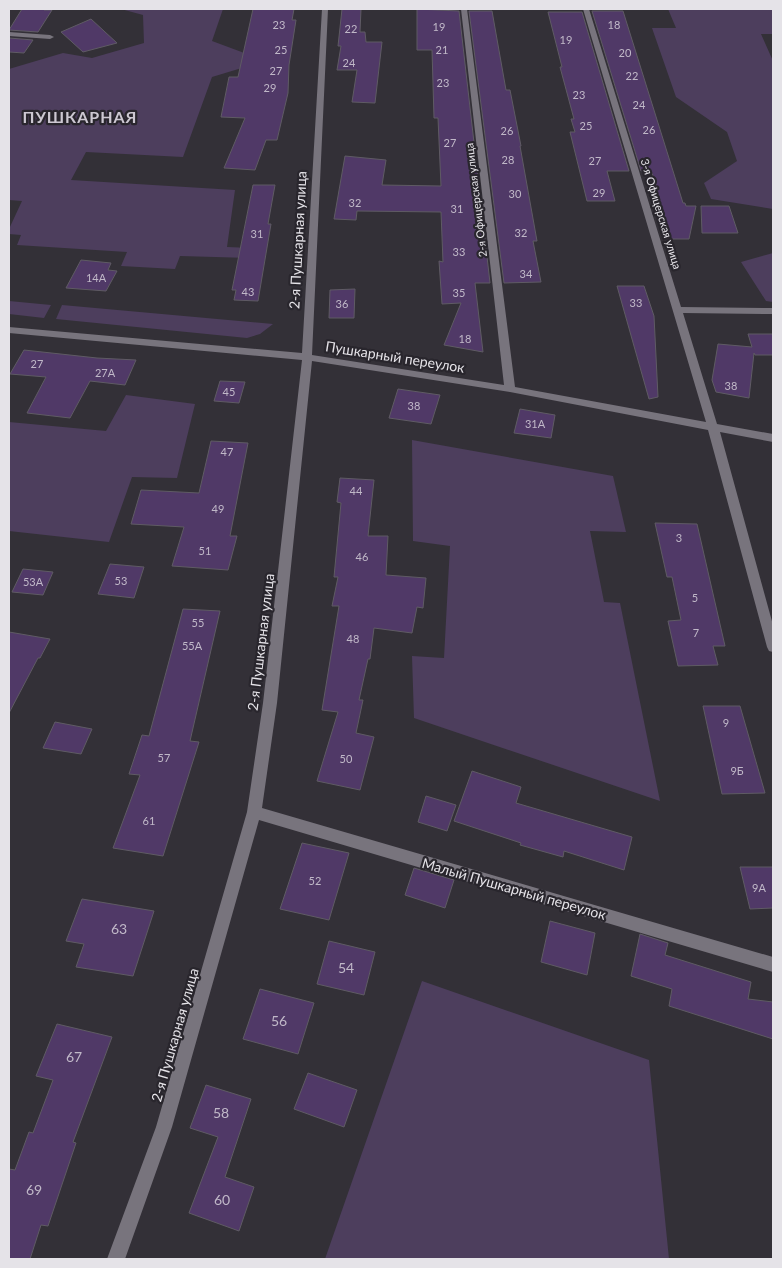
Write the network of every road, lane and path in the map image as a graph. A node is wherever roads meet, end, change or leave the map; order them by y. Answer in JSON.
{"nodes":[{"id":1,"x":326,"y":9,"type":"edge"},
{"id":2,"x":464,"y":9,"type":"edge"},
{"id":3,"x":586,"y":9,"type":"edge"},
{"id":4,"x":9,"y":34,"type":"edge"},
{"id":5,"x":50,"y":37,"type":"dead end"},
{"id":6,"x":678,"y":310,"type":"junction"},
{"id":7,"x":773,"y":311,"type":"edge"},
{"id":8,"x":9,"y":330,"type":"edge"},
{"id":9,"x":307,"y":358,"type":"junction"},
{"id":10,"x":510,"y":390,"type":"junction"},
{"id":11,"x":713,"y":427,"type":"junction"},
{"id":12,"x":773,"y":438,"type":"edge"},
{"id":13,"x":773,"y":646,"type":"edge"},
{"id":14,"x":254,"y":812,"type":"junction"},
{"id":15,"x":773,"y":965,"type":"edge"},
{"id":16,"x":116,"y":1259,"type":"edge"}],
"edges":[{"from":1,"to":9,"type":"street","name":"2-я Пушкарная улица"},
{"from":2,"to":10,"type":"street","name":"2-я Офицерская улица"},
{"from":3,"to":6,"type":"street","name":"3-я Офицерская улица"},
{"from":4,"to":5,"type":"street"},
{"from":6,"to":7,"type":"street"},
{"from":6,"to":11,"type":"street","name":"3-я Офицерская улица"},
{"from":8,"to":9,"type":"street","name":"Пушкарный переулок"},
{"from":9,"to":10,"type":"street","name":"Пушкарный переулок"},
{"from":9,"to":14,"type":"street","name":"2-я Пушкарная улица"},
{"from":10,"to":11,"type":"street","name":"Пушкарный переулок"},
{"from":11,"to":12,"type":"street","name":"Пушкарный переулок"},
{"from":11,"to":13,"type":"street","name":"3-я Офицерская улица"},
{"from":14,"to":15,"type":"street","name":"Малый Пушкарный переулок"},
{"from":14,"to":16,"type":"street","name":"2-я Пушкарная улица"}]}
